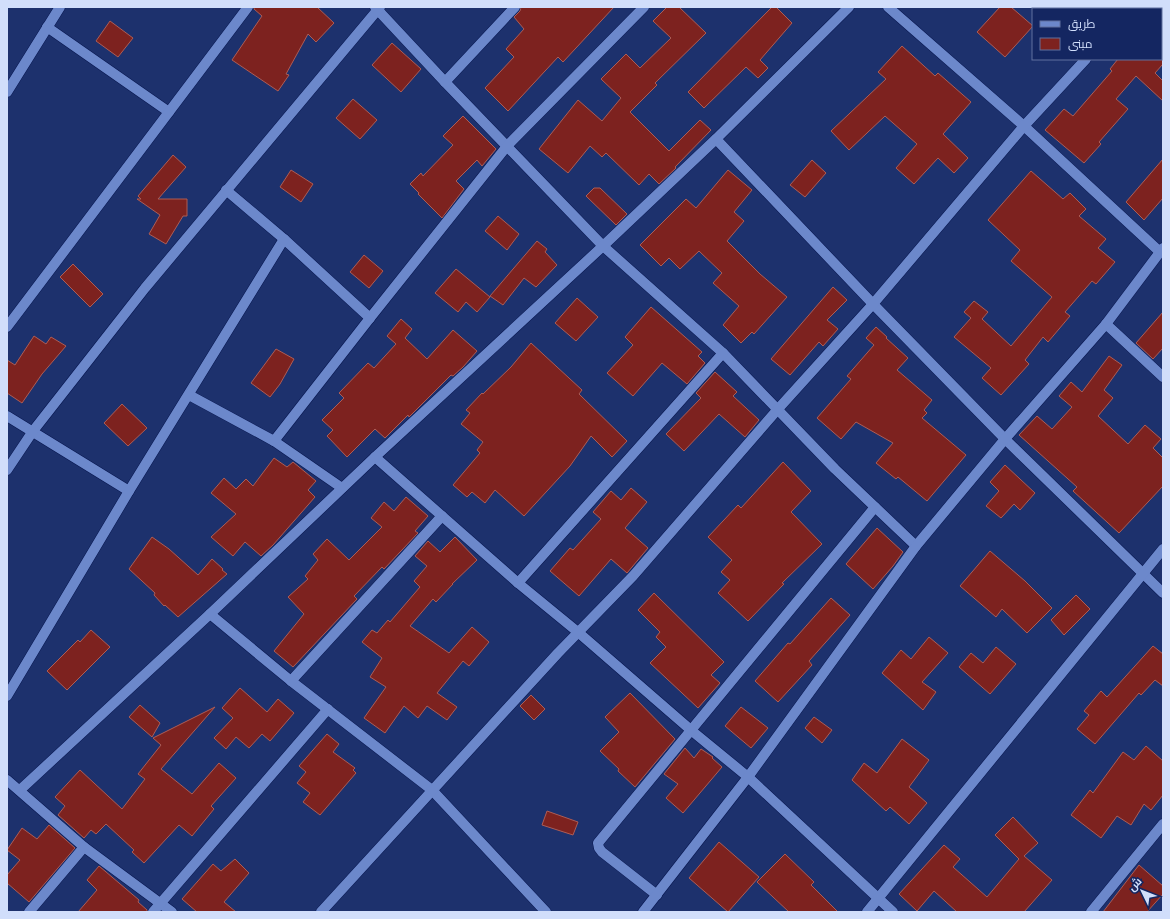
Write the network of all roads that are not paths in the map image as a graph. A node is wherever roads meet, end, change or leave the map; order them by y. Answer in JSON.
{"nodes":[{"id":1,"x":60,"y":7,"type":"edge"},
{"id":2,"x":248,"y":7,"type":"edge"},
{"id":3,"x":515,"y":7,"type":"edge"},
{"id":4,"x":644,"y":7,"type":"edge"},
{"id":5,"x":849,"y":7,"type":"edge"},
{"id":6,"x":888,"y":7,"type":"edge"},
{"id":7,"x":378,"y":8,"type":"edge"},
{"id":8,"x":47,"y":27,"type":"junction"},
{"id":9,"x":1085,"y":60,"type":"edge"},
{"id":10,"x":445,"y":82,"type":"junction"},
{"id":11,"x":8,"y":88,"type":"edge"},
{"id":12,"x":169,"y":112,"type":"junction"},
{"id":13,"x":1024,"y":126,"type":"junction"},
{"id":14,"x":716,"y":139,"type":"junction"},
{"id":15,"x":507,"y":146,"type":"junction"},
{"id":16,"x":226,"y":190,"type":"junction"},
{"id":17,"x":284,"y":239,"type":"junction"},
{"id":18,"x":603,"y":246,"type":"junction"},
{"id":19,"x":1161,"y":250,"type":"edge"},
{"id":20,"x":873,"y":304,"type":"junction"},
{"id":21,"x":370,"y":318,"type":"junction"},
{"id":22,"x":1106,"y":324,"type":"junction"},
{"id":23,"x":7,"y":327,"type":"edge"},
{"id":24,"x":723,"y":353,"type":"junction"},
{"id":25,"x":1163,"y":377,"type":"edge"},
{"id":26,"x":189,"y":395,"type":"junction"},
{"id":27,"x":778,"y":409,"type":"junction"},
{"id":28,"x":7,"y":416,"type":"edge"},
{"id":29,"x":33,"y":431,"type":"junction"},
{"id":30,"x":1005,"y":439,"type":"junction"},
{"id":31,"x":274,"y":441,"type":"junction"},
{"id":32,"x":375,"y":457,"type":"junction"},
{"id":33,"x":7,"y":470,"type":"edge"},
{"id":34,"x":342,"y":488,"type":"junction"},
{"id":35,"x":129,"y":491,"type":"junction"},
{"id":36,"x":875,"y":507,"type":"junction"},
{"id":37,"x":442,"y":516,"type":"junction"},
{"id":38,"x":916,"y":546,"type":"junction"},
{"id":39,"x":1163,"y":549,"type":"edge"},
{"id":40,"x":1143,"y":573,"type":"junction"},
{"id":41,"x":518,"y":583,"type":"junction"},
{"id":42,"x":1163,"y":593,"type":"edge"},
{"id":43,"x":210,"y":614,"type":"junction"},
{"id":44,"x":579,"y":633,"type":"junction"},
{"id":45,"x":291,"y":681,"type":"junction"},
{"id":46,"x":7,"y":696,"type":"edge"},
{"id":47,"x":328,"y":709,"type":"junction"},
{"id":48,"x":692,"y":731,"type":"junction"},
{"id":49,"x":748,"y":777,"type":"junction"},
{"id":50,"x":7,"y":780,"type":"edge"},
{"id":51,"x":20,"y":790,"type":"junction"},
{"id":52,"x":432,"y":790,"type":"junction"},
{"id":53,"x":1163,"y":824,"type":"edge"},
{"id":54,"x":84,"y":847,"type":"junction"},
{"id":55,"x":657,"y":895,"type":"junction"},
{"id":56,"x":878,"y":898,"type":"junction"},
{"id":57,"x":160,"y":904,"type":"junction"},
{"id":58,"x":542,"y":911,"type":"edge"},
{"id":59,"x":29,"y":912,"type":"edge"},
{"id":60,"x":153,"y":912,"type":"edge"},
{"id":61,"x":172,"y":912,"type":"edge"},
{"id":62,"x":321,"y":912,"type":"edge"},
{"id":63,"x":643,"y":912,"type":"edge"},
{"id":64,"x":867,"y":912,"type":"edge"},
{"id":65,"x":893,"y":912,"type":"edge"},
{"id":66,"x":1091,"y":912,"type":"edge"}],
"edges":[{"from":1,"to":8,"type":"street"},
{"from":2,"to":12,"type":"street"},
{"from":3,"to":10,"type":"street"},
{"from":4,"to":15,"type":"street"},
{"from":5,"to":14,"type":"street"},
{"from":6,"to":13,"type":"street"},
{"from":7,"to":10,"type":"street"},
{"from":7,"to":16,"type":"street"},
{"from":8,"to":11,"type":"street"},
{"from":8,"to":12,"type":"street"},
{"from":9,"to":13,"type":"street"},
{"from":10,"to":15,"type":"street"},
{"from":12,"to":23,"type":"street"},
{"from":13,"to":19,"type":"street"},
{"from":13,"to":20,"type":"street"},
{"from":14,"to":18,"type":"street"},
{"from":14,"to":20,"type":"street"},
{"from":15,"to":18,"type":"street"},
{"from":15,"to":21,"type":"street"},
{"from":16,"to":17,"type":"street"},
{"from":16,"to":29,"type":"street"},
{"from":17,"to":21,"type":"street"},
{"from":17,"to":26,"type":"street"},
{"from":18,"to":24,"type":"street"},
{"from":18,"to":32,"type":"street"},
{"from":19,"to":22,"type":"street"},
{"from":20,"to":27,"type":"street"},
{"from":20,"to":30,"type":"street"},
{"from":21,"to":31,"type":"street"},
{"from":22,"to":25,"type":"street"},
{"from":22,"to":30,"type":"street"},
{"from":24,"to":27,"type":"street"},
{"from":24,"to":41,"type":"street"},
{"from":26,"to":31,"type":"street"},
{"from":26,"to":35,"type":"street"},
{"from":27,"to":36,"type":"street"},
{"from":27,"to":44,"type":"street"},
{"from":28,"to":29,"type":"street"},
{"from":29,"to":33,"type":"street"},
{"from":29,"to":35,"type":"street"},
{"from":30,"to":38,"type":"street"},
{"from":30,"to":40,"type":"street"},
{"from":31,"to":34,"type":"street"},
{"from":32,"to":34,"type":"street"},
{"from":32,"to":37,"type":"street"},
{"from":34,"to":43,"type":"street"},
{"from":35,"to":46,"type":"street"},
{"from":36,"to":38,"type":"street"},
{"from":36,"to":48,"type":"street"},
{"from":37,"to":41,"type":"street"},
{"from":37,"to":45,"type":"street"},
{"from":38,"to":49,"type":"street"},
{"from":39,"to":40,"type":"street"},
{"from":40,"to":42,"type":"street"},
{"from":40,"to":56,"type":"street"},
{"from":41,"to":44,"type":"street"},
{"from":43,"to":45,"type":"street"},
{"from":43,"to":51,"type":"street"},
{"from":44,"to":48,"type":"street"},
{"from":44,"to":52,"type":"street"},
{"from":45,"to":47,"type":"street"},
{"from":47,"to":52,"type":"street"},
{"from":47,"to":57,"type":"street"},
{"from":48,"to":49,"type":"street"},
{"from":48,"to":55,"type":"street"},
{"from":49,"to":55,"type":"street"},
{"from":49,"to":56,"type":"street"},
{"from":50,"to":51,"type":"street"},
{"from":51,"to":54,"type":"street"},
{"from":52,"to":58,"type":"street"},
{"from":52,"to":62,"type":"street"},
{"from":53,"to":66,"type":"street"},
{"from":54,"to":57,"type":"street"},
{"from":54,"to":59,"type":"street"},
{"from":55,"to":63,"type":"street"},
{"from":56,"to":64,"type":"street"},
{"from":56,"to":65,"type":"street"},
{"from":57,"to":60,"type":"street"},
{"from":57,"to":61,"type":"street"}]}
